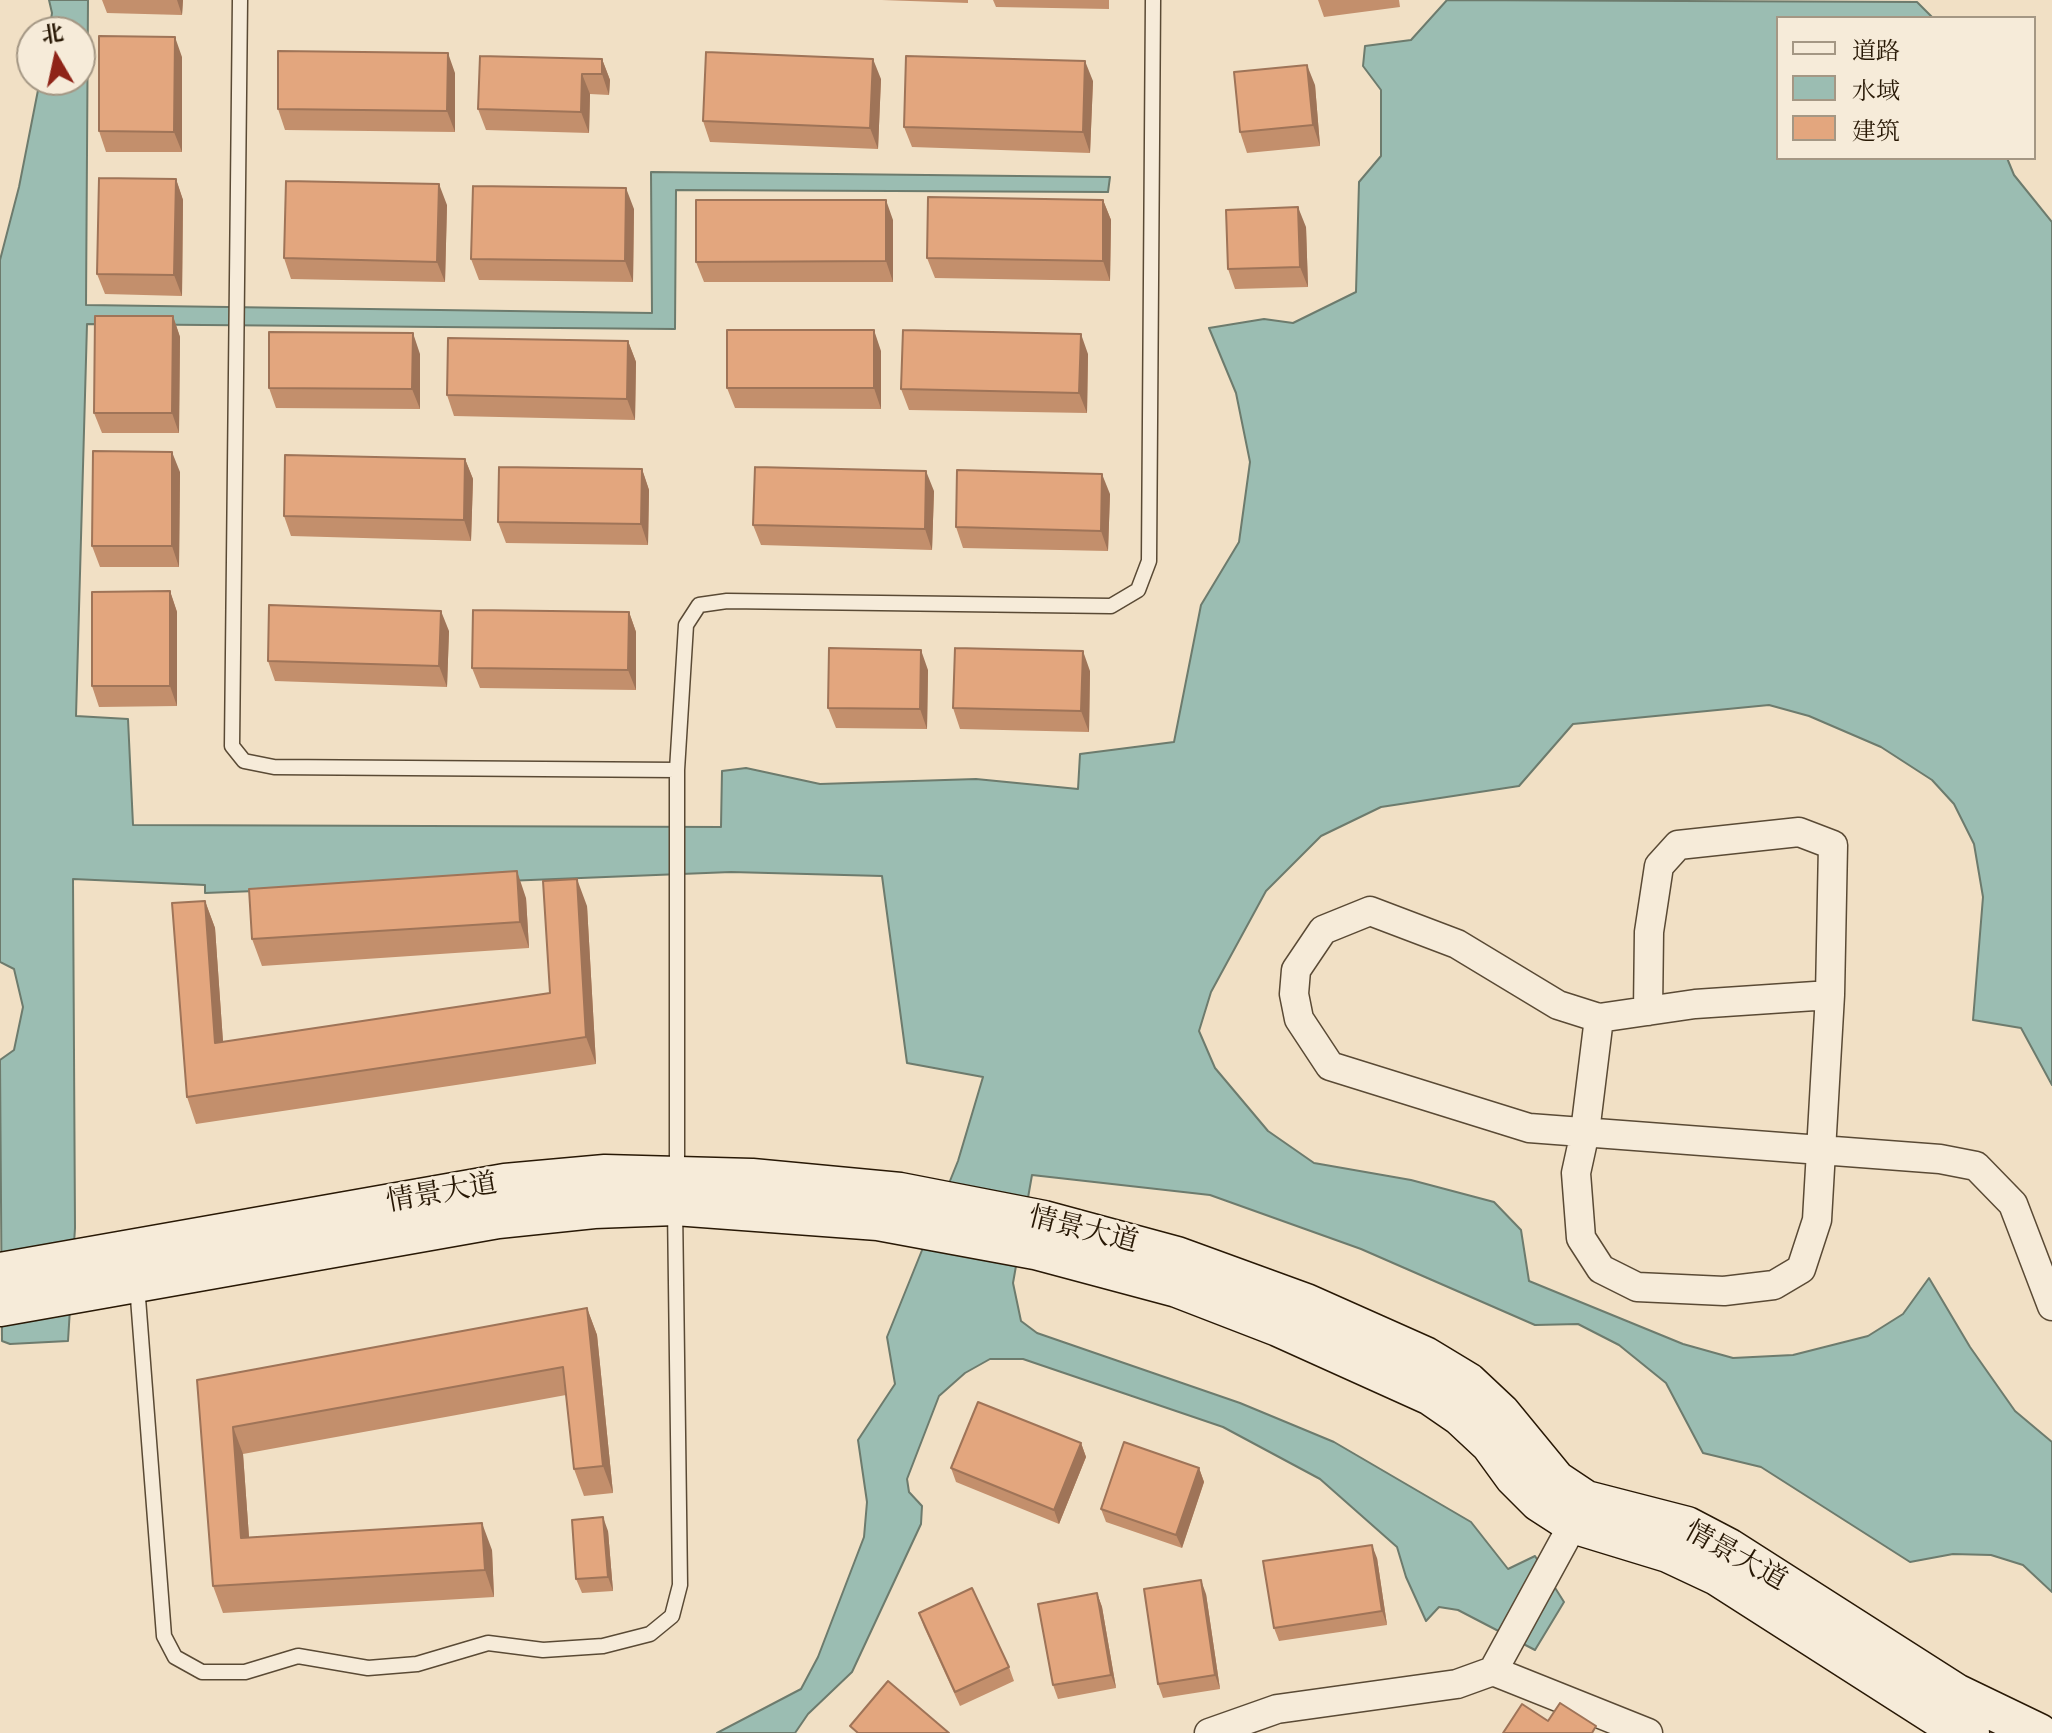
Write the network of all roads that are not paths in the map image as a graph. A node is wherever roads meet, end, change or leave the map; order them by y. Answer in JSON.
{"nodes":[{"id":1,"x":240,"y":0,"type":"edge"},
{"id":2,"x":1153,"y":0,"type":"edge"},
{"id":3,"x":677,"y":770,"type":"junction"},
{"id":4,"x":1830,"y":995,"type":"junction"},
{"id":5,"x":1648,"y":1011,"type":"junction"},
{"id":6,"x":1599,"y":1018,"type":"junction"},
{"id":7,"x":1585,"y":1132,"type":"junction"},
{"id":8,"x":1822,"y":1150,"type":"junction"},
{"id":9,"x":676,"y":1190,"type":"junction"},
{"id":10,"x":0,"y":1272,"type":"edge"},
{"id":11,"x":125,"y":1273,"type":"junction"},
{"id":12,"x":2052,"y":1306,"type":"edge"},
{"id":13,"x":0,"y":1307,"type":"edge"},
{"id":14,"x":1572,"y":1526,"type":"junction"},
{"id":15,"x":1499,"y":1659,"type":"junction"},
{"id":16,"x":1209,"y":1733,"type":"edge"},
{"id":17,"x":1648,"y":1733,"type":"edge"},
{"id":18,"x":1970,"y":1733,"type":"edge"},
{"id":19,"x":2039,"y":1733,"type":"edge"}],
"edges":[{"from":1,"to":3,"type":"lane"},
{"from":2,"to":3,"type":"lane"},
{"from":3,"to":9,"type":"lane"},
{"from":4,"to":5,"type":"street"},
{"from":4,"to":5,"type":"street"},
{"from":4,"to":8,"type":"street"},
{"from":5,"to":6,"type":"street"},
{"from":6,"to":7,"type":"street"},
{"from":6,"to":7,"type":"street"},
{"from":7,"to":8,"type":"street"},
{"from":7,"to":8,"type":"street"},
{"from":8,"to":12,"type":"street"},
{"from":9,"to":11,"type":"street","name":"情景大道"},
{"from":9,"to":11,"type":"lane"},
{"from":9,"to":14,"type":"street","name":"情景大道"},
{"from":10,"to":11,"type":"street","name":"情景大道"},
{"from":11,"to":13,"type":"street","name":"情景大道"},
{"from":14,"to":15,"type":"street"},
{"from":14,"to":18,"type":"street","name":"情景大道"},
{"from":14,"to":19,"type":"street","name":"情景大道"},
{"from":15,"to":16,"type":"street"},
{"from":15,"to":17,"type":"street"}]}
